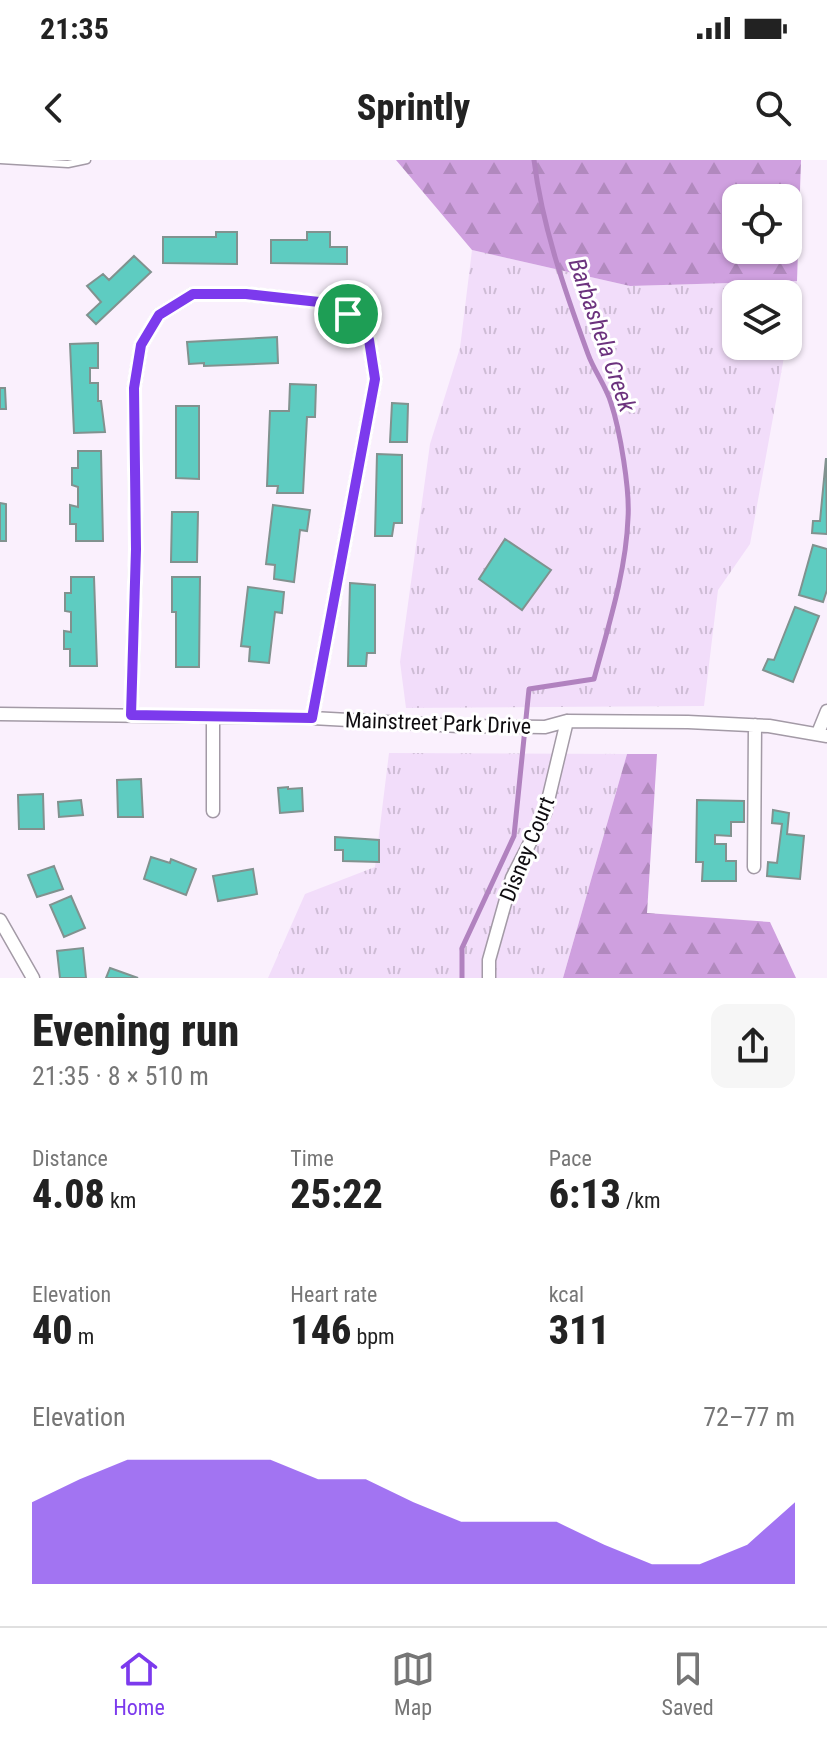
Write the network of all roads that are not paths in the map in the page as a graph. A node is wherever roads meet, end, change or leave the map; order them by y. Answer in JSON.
{"nodes":[{"id":1,"x":0,"y":160,"type":"edge"},
{"id":2,"x":87,"y":160,"type":"edge"},
{"id":3,"x":827,"y":711,"type":"edge"},
{"id":4,"x":0,"y":714,"type":"edge"},
{"id":5,"x":131,"y":715,"type":"junction"},
{"id":6,"x":213,"y":717,"type":"junction"},
{"id":7,"x":312,"y":718,"type":"junction"},
{"id":8,"x":567,"y":721,"type":"junction"},
{"id":9,"x":755,"y":725,"type":"junction"},
{"id":10,"x":822,"y":735,"type":"edge"},
{"id":11,"x":213,"y":811,"type":"dead end"},
{"id":12,"x":754,"y":867,"type":"dead end"},
{"id":13,"x":0,"y":920,"type":"edge"},
{"id":14,"x":33,"y":978,"type":"edge"},
{"id":15,"x":489,"y":978,"type":"edge"}],
"edges":[{"from":1,"to":2,"type":"lane"},
{"from":3,"to":10,"type":"street"},
{"from":4,"to":5,"type":"street","name":"Mainstreet Park Drive"},
{"from":5,"to":6,"type":"street","name":"Mainstreet Park Drive"},
{"from":5,"to":7,"type":"street"},
{"from":6,"to":7,"type":"street","name":"Mainstreet Park Drive"},
{"from":6,"to":11,"type":"street"},
{"from":7,"to":8,"type":"street","name":"Mainstreet Park Drive"},
{"from":8,"to":9,"type":"street","name":"Mainstreet Park Drive"},
{"from":8,"to":15,"type":"street","name":"Disney Court"},
{"from":9,"to":10,"type":"street","name":"Mainstreet Park Drive"},
{"from":9,"to":12,"type":"street"},
{"from":13,"to":14,"type":"street"}]}
